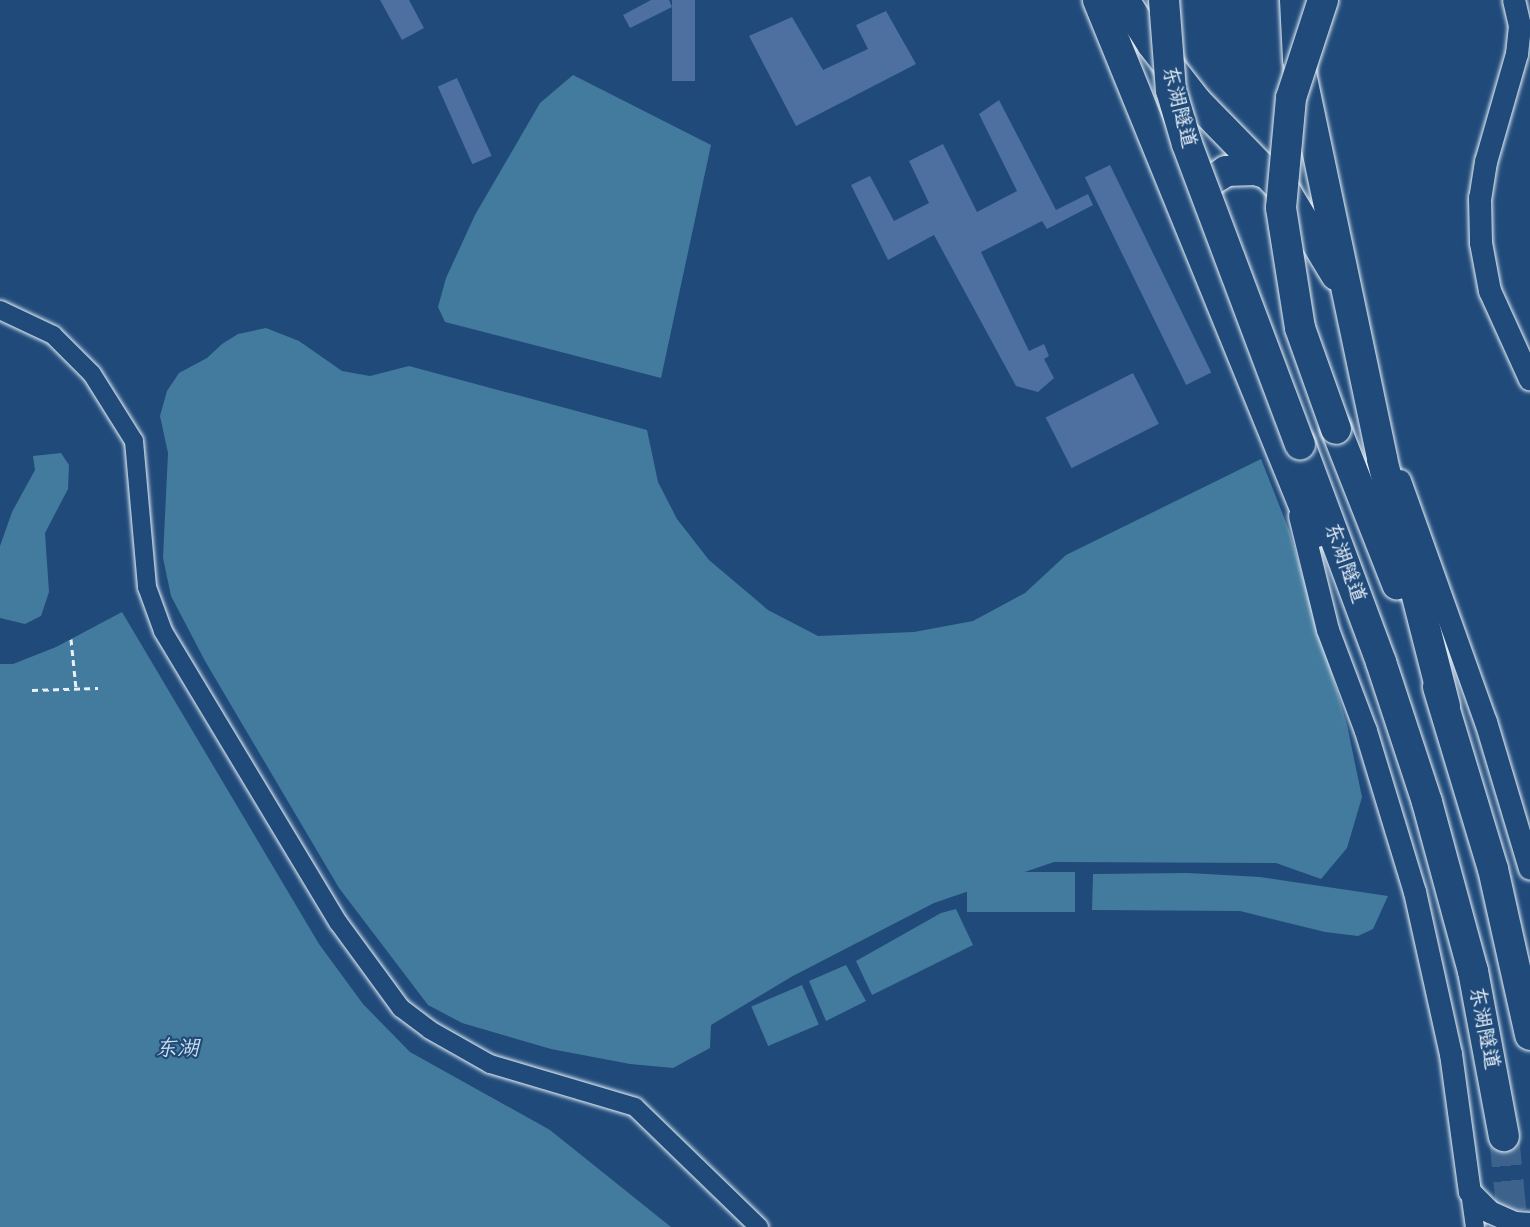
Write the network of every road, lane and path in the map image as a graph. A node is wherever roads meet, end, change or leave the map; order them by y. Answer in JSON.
{"nodes":[{"id":1,"x":1098,"y":0,"type":"edge"},
{"id":2,"x":1125,"y":0,"type":"edge"},
{"id":3,"x":1164,"y":0,"type":"edge"},
{"id":4,"x":1295,"y":0,"type":"edge"},
{"id":5,"x":1323,"y":0,"type":"edge"},
{"id":6,"x":1514,"y":0,"type":"edge"},
{"id":7,"x":1271,"y":175,"type":"junction"},
{"id":8,"x":1192,"y":236,"type":"junction"},
{"id":9,"x":1350,"y":302,"type":"junction"},
{"id":10,"x":0,"y":310,"type":"edge"},
{"id":11,"x":1530,"y":378,"type":"edge"},
{"id":12,"x":1366,"y":379,"type":"junction"},
{"id":13,"x":1294,"y":487,"type":"junction"},
{"id":14,"x":71,"y":639,"type":"dead end"},
{"id":15,"x":1381,"y":662,"type":"junction"},
{"id":16,"x":76,"y":688,"type":"junction"},
{"id":17,"x":98,"y":688,"type":"dead end"},
{"id":18,"x":32,"y":690,"type":"dead end"},
{"id":19,"x":1445,"y":706,"type":"junction"},
{"id":20,"x":1530,"y":869,"type":"edge"},
{"id":21,"x":1530,"y":1035,"type":"edge"},
{"id":22,"x":1504,"y":1136,"type":"tunnel mouth"},
{"id":23,"x":1470,"y":1192,"type":"junction"},
{"id":24,"x":1530,"y":1224,"type":"edge"},
{"id":25,"x":759,"y":1227,"type":"edge"},
{"id":26,"x":1475,"y":1227,"type":"edge"}],
"edges":[{"from":1,"to":8,"type":"highway"},
{"from":2,"to":7,"type":"highway"},
{"from":3,"to":15,"type":"highway","name":"东湖隧道","bridge":true},
{"from":4,"to":9,"type":"highway"},
{"from":5,"to":19,"type":"highway","name":"东湖隧道","bridge":true},
{"from":6,"to":11,"type":"street"},
{"from":7,"to":8,"type":"highway"},
{"from":7,"to":9,"type":"highway"},
{"from":8,"to":13,"type":"highway"},
{"from":9,"to":12,"type":"highway"},
{"from":10,"to":25,"type":"street"},
{"from":12,"to":19,"type":"highway"},
{"from":12,"to":20,"type":"street"},
{"from":13,"to":15,"type":"highway"},
{"from":13,"to":23,"type":"street"},
{"from":14,"to":16,"type":"path"},
{"from":15,"to":22,"type":"highway","name":"东湖隧道"},
{"from":16,"to":17,"type":"path"},
{"from":16,"to":18,"type":"path"},
{"from":19,"to":21,"type":"highway","name":"东湖隧道"},
{"from":23,"to":24,"type":"street"},
{"from":23,"to":26,"type":"street"}]}
